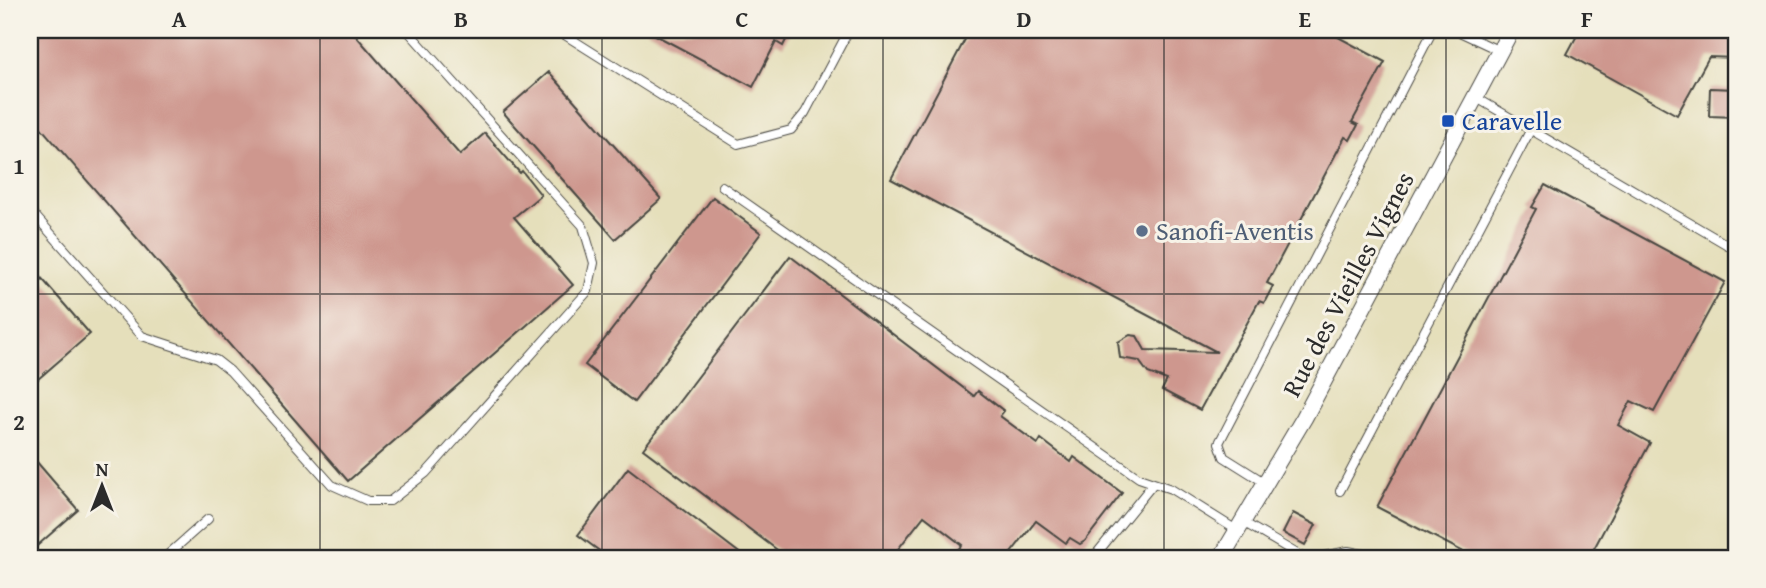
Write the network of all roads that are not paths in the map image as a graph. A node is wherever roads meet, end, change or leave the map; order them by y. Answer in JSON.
{"nodes":[{"id":1,"x":407,"y":30,"type":"edge"},
{"id":2,"x":557,"y":30,"type":"edge"},
{"id":3,"x":849,"y":30,"type":"edge"},
{"id":4,"x":1433,"y":30,"type":"edge"},
{"id":5,"x":1455,"y":30,"type":"edge"},
{"id":6,"x":1511,"y":30,"type":"edge"},
{"id":7,"x":1500,"y":51,"type":"junction"},
{"id":8,"x":1475,"y":97,"type":"junction"},
{"id":9,"x":1531,"y":129,"type":"junction"},
{"id":10,"x":722,"y":186,"type":"dead end"},
{"id":11,"x":30,"y":210,"type":"edge"},
{"id":12,"x":1736,"y":250,"type":"edge"},
{"id":13,"x":1153,"y":484,"type":"junction"},
{"id":14,"x":1267,"y":484,"type":"junction"},
{"id":15,"x":1340,"y":491,"type":"dead end"},
{"id":16,"x":208,"y":519,"type":"dead end"},
{"id":17,"x":1241,"y":527,"type":"junction"},
{"id":18,"x":164,"y":558,"type":"edge"},
{"id":19,"x":1093,"y":558,"type":"edge"},
{"id":20,"x":1221,"y":558,"type":"edge"},
{"id":21,"x":1304,"y":558,"type":"edge"},
{"id":22,"x":1314,"y":558,"type":"edge"},
{"id":23,"x":1383,"y":558,"type":"edge"}],
"edges":[{"from":1,"to":11,"type":"lane"},
{"from":2,"to":3,"type":"lane"},
{"from":4,"to":14,"type":"lane"},
{"from":5,"to":7,"type":"lane"},
{"from":6,"to":7,"type":"street","name":"Rue des Vieilles Vignes"},
{"from":7,"to":8,"type":"street","name":"Rue des Vieilles Vignes"},
{"from":8,"to":9,"type":"lane"},
{"from":8,"to":14,"type":"street","name":"Rue des Vieilles Vignes"},
{"from":9,"to":12,"type":"lane"},
{"from":9,"to":15,"type":"lane"},
{"from":10,"to":13,"type":"lane"},
{"from":13,"to":17,"type":"lane"},
{"from":13,"to":19,"type":"lane"},
{"from":14,"to":17,"type":"street","name":"Rue des Vieilles Vignes"},
{"from":16,"to":18,"type":"lane"},
{"from":17,"to":20,"type":"street","name":"Rue des Vieilles Vignes"},
{"from":17,"to":21,"type":"lane"},
{"from":22,"to":23,"type":"lane"}]}
